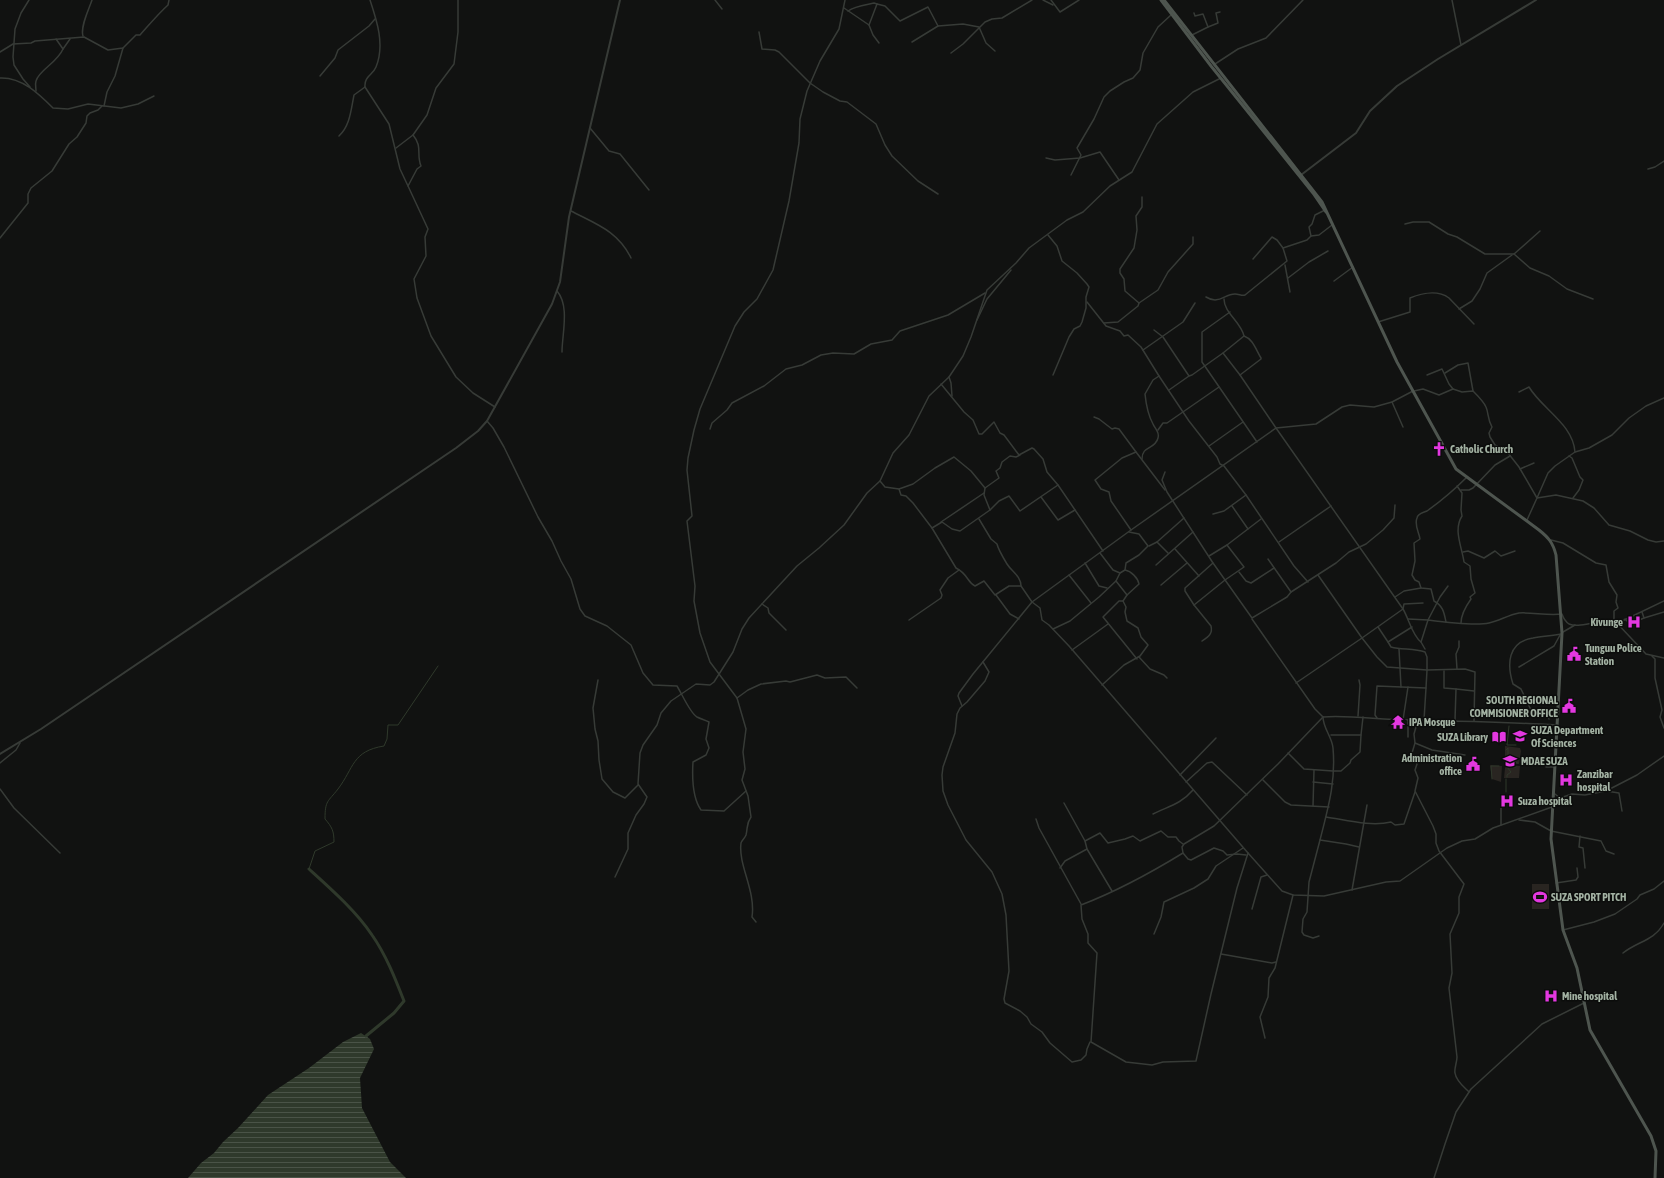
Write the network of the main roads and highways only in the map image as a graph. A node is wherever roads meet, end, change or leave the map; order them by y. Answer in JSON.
{"nodes":[{"id":1,"x":1162,"y":0,"type":"edge"},
{"id":2,"x":1221,"y":77,"type":"junction"},
{"id":3,"x":1656,"y":1178,"type":"edge"}],
"edges":[{"from":1,"to":2,"type":"main road"},
{"from":1,"to":2,"type":"main road"},
{"from":2,"to":3,"type":"main road"}]}
